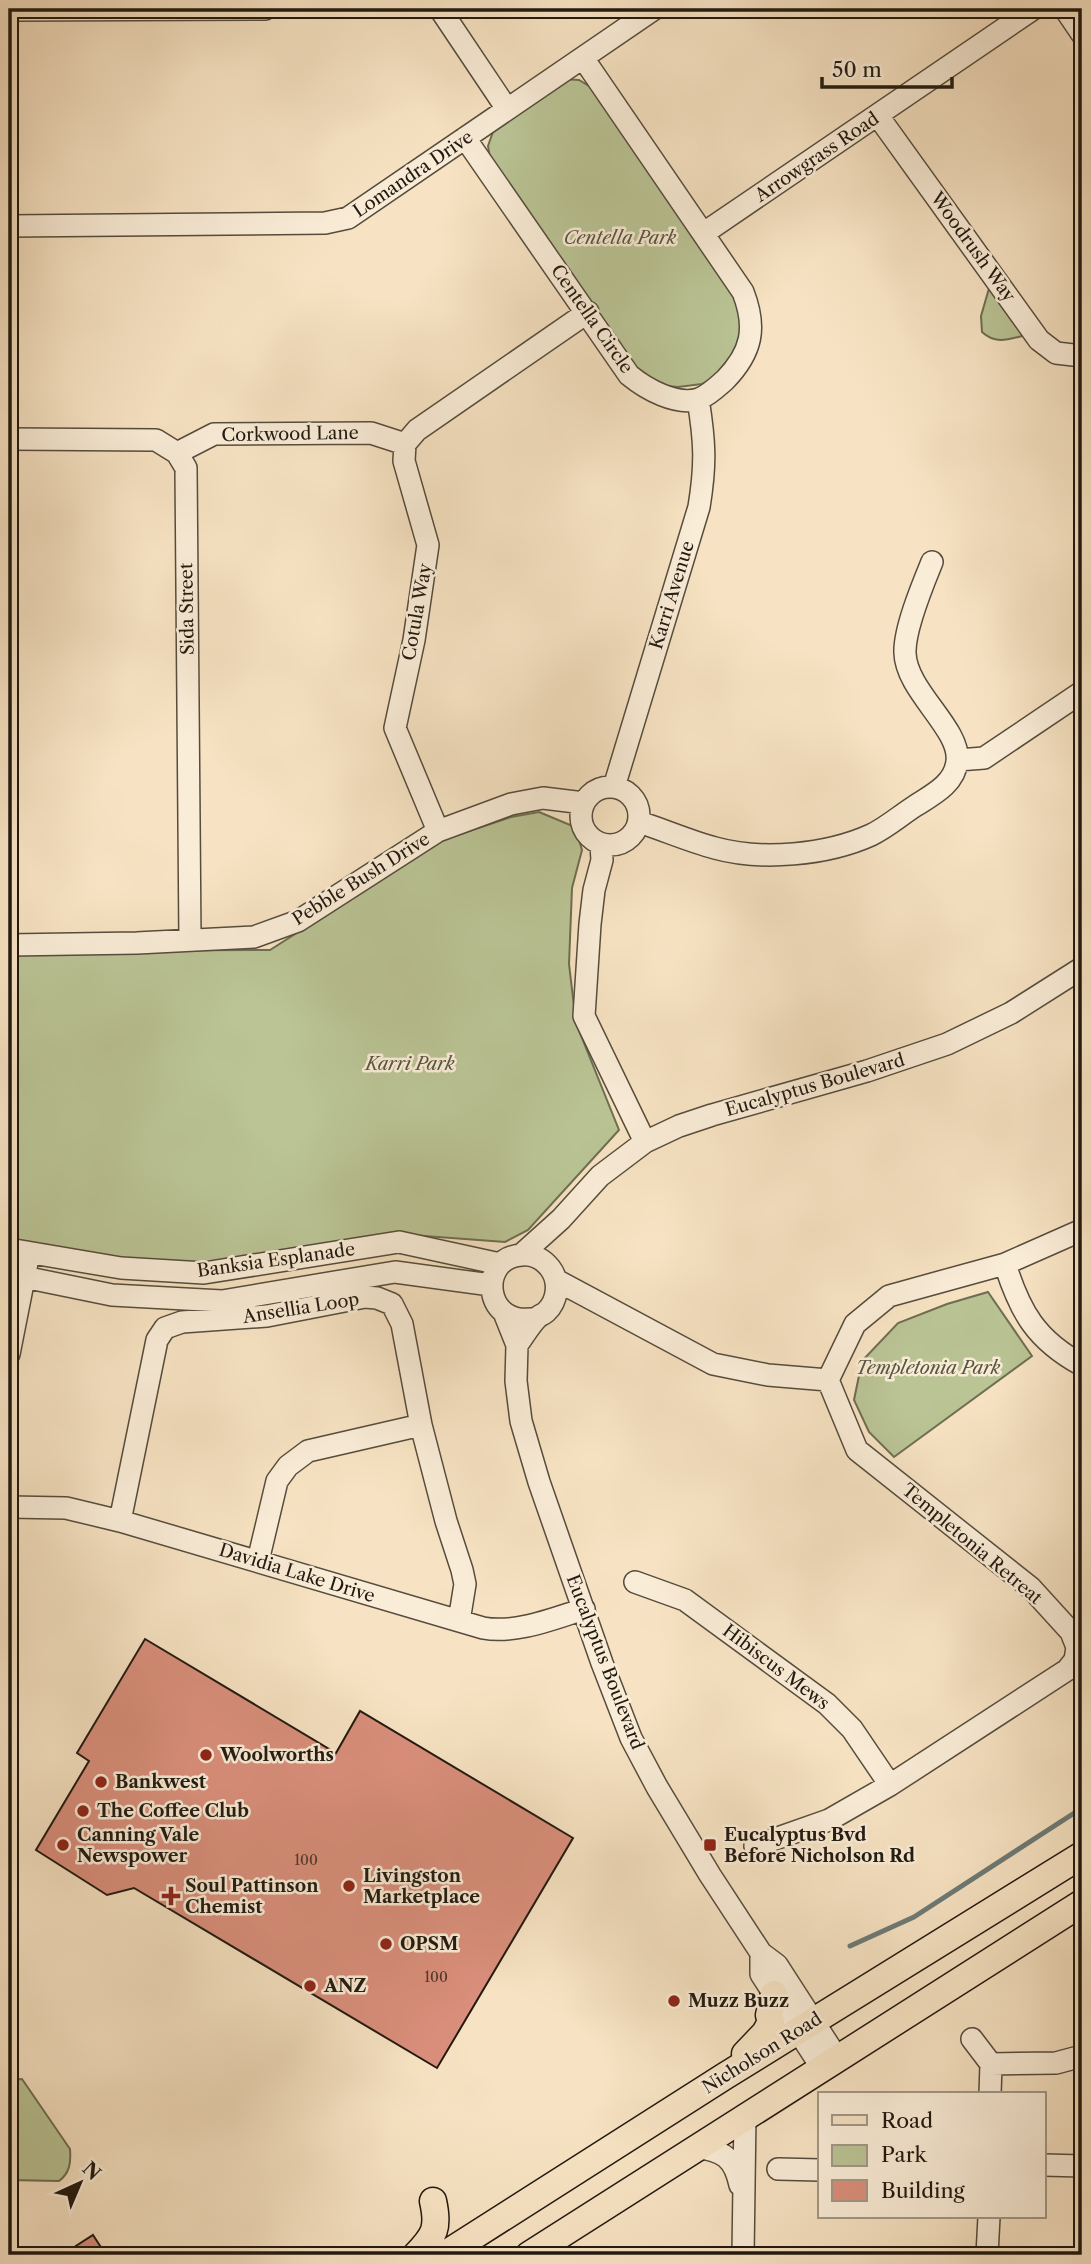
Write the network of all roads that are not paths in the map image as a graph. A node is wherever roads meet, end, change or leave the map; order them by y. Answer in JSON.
{"nodes":[{"id":1,"x":265,"y":9,"type":"edge"},
{"id":2,"x":440,"y":9,"type":"edge"},
{"id":3,"x":654,"y":9,"type":"edge"},
{"id":4,"x":1033,"y":9,"type":"edge"},
{"id":5,"x":1065,"y":9,"type":"edge"},
{"id":6,"x":9,"y":10,"type":"edge"},
{"id":7,"x":1082,"y":34,"type":"edge"},
{"id":8,"x":583,"y":58,"type":"junction"},
{"id":9,"x":507,"y":109,"type":"junction"},
{"id":10,"x":878,"y":116,"type":"junction"},
{"id":11,"x":466,"y":138,"type":"junction"},
{"id":12,"x":9,"y":226,"type":"edge"},
{"id":13,"x":704,"y":233,"type":"junction"},
{"id":14,"x":587,"y":312,"type":"junction"},
{"id":15,"x":1082,"y":356,"type":"edge"},
{"id":16,"x":698,"y":399,"type":"junction"},
{"id":17,"x":9,"y":439,"type":"edge"},
{"id":18,"x":405,"y":444,"type":"junction"},
{"id":19,"x":177,"y":453,"type":"junction"},
{"id":20,"x":932,"y":562,"type":"dead end"},
{"id":21,"x":1082,"y":692,"type":"edge"},
{"id":22,"x":958,"y":760,"type":"junction"},
{"id":23,"x":614,"y":787,"type":"junction"},
{"id":24,"x":584,"y":803,"type":"junction"},
{"id":25,"x":639,"y":822,"type":"junction"},
{"id":26,"x":438,"y":831,"type":"junction"},
{"id":27,"x":601,"y":845,"type":"junction"},
{"id":28,"x":190,"y":940,"type":"junction"},
{"id":29,"x":9,"y":945,"type":"edge"},
{"id":30,"x":1082,"y":968,"type":"edge"},
{"id":31,"x":645,"y":1142,"type":"junction"},
{"id":32,"x":561,"y":1219,"type":"junction"},
{"id":33,"x":1082,"y":1230,"type":"edge"},
{"id":34,"x":19,"y":1251,"type":"edge"},
{"id":35,"x":521,"y":1255,"type":"junction"},
{"id":36,"x":500,"y":1264,"type":"junction"},
{"id":37,"x":1005,"y":1264,"type":"junction"},
{"id":38,"x":17,"y":1275,"type":"edge"},
{"id":39,"x":554,"y":1275,"type":"junction"},
{"id":40,"x":491,"y":1285,"type":"junction"},
{"id":41,"x":553,"y":1303,"type":"junction"},
{"id":42,"x":505,"y":1314,"type":"junction"},
{"id":43,"x":617,"y":1314,"type":"junction"},
{"id":44,"x":537,"y":1318,"type":"junction"},
{"id":45,"x":517,"y":1345,"type":"junction"},
{"id":46,"x":9,"y":1354,"type":"edge"},
{"id":47,"x":1082,"y":1365,"type":"edge"},
{"id":48,"x":828,"y":1380,"type":"junction"},
{"id":49,"x":421,"y":1425,"type":"junction"},
{"id":50,"x":9,"y":1507,"type":"edge"},
{"id":51,"x":120,"y":1521,"type":"junction"},
{"id":52,"x":258,"y":1561,"type":"junction"},
{"id":53,"x":635,"y":1581,"type":"dead end"},
{"id":54,"x":584,"y":1609,"type":"junction"},
{"id":55,"x":459,"y":1621,"type":"junction"},
{"id":56,"x":890,"y":1785,"type":"junction"},
{"id":57,"x":755,"y":1846,"type":"dead end"},
{"id":58,"x":1082,"y":1856,"type":"edge"},
{"id":59,"x":1082,"y":1903,"type":"edge"},
{"id":60,"x":761,"y":1953,"type":"junction"},
{"id":61,"x":774,"y":1994,"type":"junction"},
{"id":62,"x":807,"y":2025,"type":"junction"},
{"id":63,"x":972,"y":2039,"type":"dead end"},
{"id":64,"x":1082,"y":2056,"type":"edge"},
{"id":65,"x":829,"y":2063,"type":"junction"},
{"id":66,"x":991,"y":2064,"type":"junction"},
{"id":67,"x":725,"y":2076,"type":"junction"},
{"id":68,"x":990,"y":2092,"type":"edge"},
{"id":69,"x":745,"y":2116,"type":"junction"},
{"id":70,"x":696,"y":2147,"type":"junction"},
{"id":71,"x":1046,"y":2165,"type":"edge"},
{"id":72,"x":1082,"y":2166,"type":"edge"},
{"id":73,"x":817,"y":2168,"type":"edge"},
{"id":74,"x":778,"y":2169,"type":"dead end"},
{"id":75,"x":433,"y":2201,"type":"dead end"},
{"id":76,"x":743,"y":2208,"type":"junction"},
{"id":77,"x":989,"y":2218,"type":"edge"},
{"id":78,"x":416,"y":2255,"type":"edge"},
{"id":79,"x":444,"y":2255,"type":"edge"},
{"id":80,"x":529,"y":2255,"type":"edge"},
{"id":81,"x":743,"y":2255,"type":"edge"},
{"id":82,"x":988,"y":2255,"type":"edge"}],
"edges":[{"from":1,"to":6,"type":"street"},
{"from":2,"to":9,"type":"street"},
{"from":3,"to":8,"type":"street","name":"Lomandra Drive"},
{"from":4,"to":10,"type":"street","name":"Arrowgrass Road"},
{"from":5,"to":7,"type":"street"},
{"from":8,"to":9,"type":"street","name":"Lomandra Drive"},
{"from":8,"to":13,"type":"street"},
{"from":9,"to":11,"type":"street","name":"Lomandra Drive"},
{"from":10,"to":13,"type":"street","name":"Arrowgrass Road"},
{"from":10,"to":15,"type":"street","name":"Woodrush Way"},
{"from":11,"to":12,"type":"street","name":"Lomandra Drive"},
{"from":11,"to":14,"type":"street","name":"Centella Circle"},
{"from":13,"to":16,"type":"street"},
{"from":14,"to":16,"type":"street","name":"Centella Circle"},
{"from":14,"to":18,"type":"street"},
{"from":16,"to":23,"type":"street","name":"Karri Avenue"},
{"from":17,"to":19,"type":"street"},
{"from":18,"to":19,"type":"street","name":"Corkwood Lane"},
{"from":18,"to":26,"type":"street","name":"Cotula Way"},
{"from":19,"to":28,"type":"street","name":"Sida Street"},
{"from":20,"to":22,"type":"street"},
{"from":21,"to":22,"type":"street"},
{"from":22,"to":25,"type":"street"},
{"from":23,"to":24,"type":"street"},
{"from":23,"to":25,"type":"street"},
{"from":24,"to":26,"type":"street","name":"Pebble Bush Drive"},
{"from":24,"to":27,"type":"street"},
{"from":25,"to":27,"type":"street"},
{"from":26,"to":28,"type":"street","name":"Pebble Bush Drive"},
{"from":27,"to":31,"type":"street"},
{"from":28,"to":29,"type":"street","name":"Pebble Bush Drive"},
{"from":30,"to":31,"type":"street","name":"Eucalyptus Boulevard"},
{"from":31,"to":32,"type":"street","name":"Eucalyptus Boulevard"},
{"from":32,"to":35,"type":"street","name":"Eucalyptus Boulevard"},
{"from":32,"to":39,"type":"street"},
{"from":33,"to":37,"type":"street"},
{"from":34,"to":36,"type":"street","name":"Banksia Esplanade"},
{"from":34,"to":38,"type":"street"},
{"from":35,"to":36,"type":"street","name":"Eucalyptus Boulevard"},
{"from":35,"to":39,"type":"street"},
{"from":36,"to":40,"type":"street"},
{"from":37,"to":47,"type":"street"},
{"from":37,"to":48,"type":"street"},
{"from":38,"to":40,"type":"street","name":"Banksia Esplanade"},
{"from":38,"to":46,"type":"street"},
{"from":39,"to":41,"type":"street"},
{"from":39,"to":43,"type":"street"},
{"from":40,"to":42,"type":"street","name":"Eucalyptus Boulevard"},
{"from":41,"to":43,"type":"street"},
{"from":41,"to":44,"type":"street"},
{"from":42,"to":44,"type":"street"},
{"from":42,"to":45,"type":"street","name":"Eucalyptus Boulevard"},
{"from":43,"to":48,"type":"street"},
{"from":44,"to":45,"type":"street"},
{"from":45,"to":54,"type":"street","name":"Eucalyptus Boulevard"},
{"from":48,"to":56,"type":"street","name":"Templetonia Retreat"},
{"from":49,"to":51,"type":"street","name":"Ansellia Loop"},
{"from":49,"to":52,"type":"street"},
{"from":49,"to":55,"type":"street","name":"Ansellia Loop"},
{"from":50,"to":51,"type":"street","name":"Davidia Lake Drive"},
{"from":51,"to":52,"type":"street","name":"Davidia Lake Drive"},
{"from":52,"to":55,"type":"street","name":"Davidia Lake Drive"},
{"from":53,"to":56,"type":"street","name":"Hibiscus Mews"},
{"from":54,"to":55,"type":"street","name":"Davidia Lake Drive"},
{"from":54,"to":60,"type":"street","name":"Eucalyptus Boulevard"},
{"from":56,"to":57,"type":"street","name":"Templetonia Retreat"},
{"from":58,"to":62,"type":"main road","name":"Nicholson Road"},
{"from":59,"to":65,"type":"main road"},
{"from":60,"to":61,"type":"street","name":"Eucalyptus Boulevard"},
{"from":60,"to":62,"type":"street","name":"Eucalyptus Boulevard"},
{"from":61,"to":62,"type":"street","name":"Eucalyptus Boulevard"},
{"from":61,"to":67,"type":"main road"},
{"from":62,"to":65,"type":"street","name":"Eucalyptus Boulevard"},
{"from":62,"to":67,"type":"main road","name":"Nicholson Road"},
{"from":63,"to":66,"type":"street"},
{"from":64,"to":66,"type":"street"},
{"from":65,"to":69,"type":"main road"},
{"from":66,"to":68,"type":"street"},
{"from":67,"to":79,"type":"main road","name":"Nicholson Road"},
{"from":69,"to":70,"type":"main road"},
{"from":69,"to":76,"type":"street"},
{"from":70,"to":76,"type":"street"},
{"from":70,"to":80,"type":"main road"},
{"from":71,"to":72,"type":"street"},
{"from":73,"to":74,"type":"street"},
{"from":75,"to":78,"type":"main road"},
{"from":76,"to":81,"type":"street"},
{"from":77,"to":82,"type":"street"}]}
